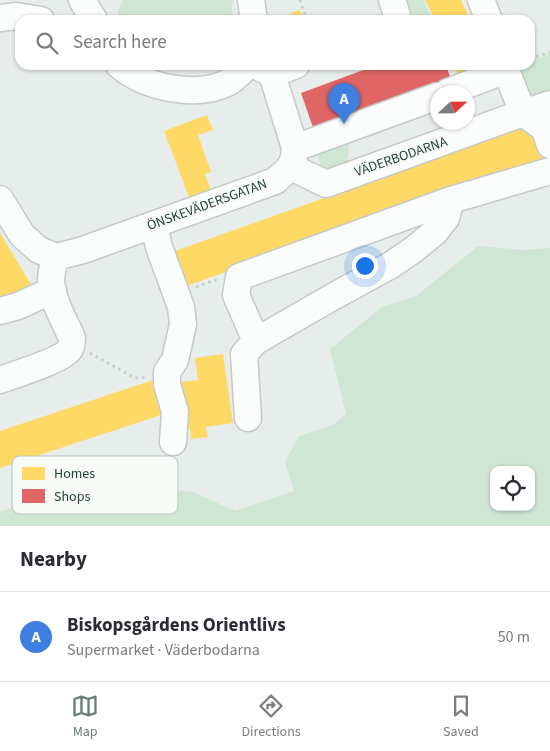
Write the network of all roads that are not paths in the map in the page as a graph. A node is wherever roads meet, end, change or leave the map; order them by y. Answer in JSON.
{"nodes":[{"id":1,"x":23,"y":0,"type":"edge"},
{"id":2,"x":65,"y":0,"type":"edge"},
{"id":3,"x":82,"y":0,"type":"edge"},
{"id":4,"x":103,"y":0,"type":"edge"},
{"id":5,"x":251,"y":0,"type":"edge"},
{"id":6,"x":392,"y":0,"type":"edge"},
{"id":7,"x":482,"y":0,"type":"edge"},
{"id":8,"x":0,"y":10,"type":"edge"},
{"id":9,"x":72,"y":15,"type":"edge"},
{"id":10,"x":91,"y":15,"type":"edge"},
{"id":11,"x":102,"y":15,"type":"edge"},
{"id":12,"x":253,"y":15,"type":"edge"},
{"id":13,"x":397,"y":15,"type":"edge"},
{"id":14,"x":487,"y":15,"type":"edge"},
{"id":15,"x":15,"y":16,"type":"edge"},
{"id":16,"x":0,"y":18,"type":"edge"},
{"id":17,"x":127,"y":70,"type":"edge"},
{"id":18,"x":254,"y":70,"type":"edge"},
{"id":19,"x":259,"y":70,"type":"edge"},
{"id":20,"x":499,"y":70,"type":"edge"},
{"id":21,"x":507,"y":70,"type":"edge"},
{"id":22,"x":464,"y":85,"type":"edge"},
{"id":23,"x":430,"y":99,"type":"edge"},
{"id":24,"x":550,"y":104,"type":"edge"},
{"id":25,"x":523,"y":113,"type":"junction"},
{"id":26,"x":550,"y":145,"type":"edge"},
{"id":27,"x":293,"y":157,"type":"junction"},
{"id":28,"x":550,"y":171,"type":"edge"},
{"id":29,"x":0,"y":199,"type":"edge"},
{"id":30,"x":451,"y":200,"type":"junction"},
{"id":31,"x":154,"y":225,"type":"junction"},
{"id":32,"x":56,"y":257,"type":"junction"},
{"id":33,"x":53,"y":290,"type":"junction"},
{"id":34,"x":0,"y":311,"type":"edge"},
{"id":35,"x":256,"y":341,"type":"junction"},
{"id":36,"x":0,"y":380,"type":"edge"},
{"id":37,"x":248,"y":418,"type":"dead end"},
{"id":38,"x":173,"y":442,"type":"dead end"}],
"edges":[{"from":1,"to":8,"type":"street"},
{"from":2,"to":9,"type":"street"},
{"from":3,"to":10,"type":"street"},
{"from":4,"to":11,"type":"street"},
{"from":5,"to":12,"type":"street"},
{"from":6,"to":13,"type":"street"},
{"from":7,"to":14,"type":"street"},
{"from":15,"to":16,"type":"street"},
{"from":17,"to":18,"type":"street"},
{"from":19,"to":27,"type":"street"},
{"from":20,"to":22,"type":"street"},
{"from":21,"to":25,"type":"street"},
{"from":23,"to":27,"type":"street"},
{"from":24,"to":25,"type":"street","name":"VÄDERBODARNA"},
{"from":25,"to":26,"type":"street"},
{"from":25,"to":27,"type":"street","name":"VÄDERBODARNA"},
{"from":27,"to":31,"type":"street","name":"ÖNSKEVÄDERSGATAN"},
{"from":28,"to":30,"type":"street"},
{"from":29,"to":32,"type":"street"},
{"from":30,"to":35,"type":"street"},
{"from":30,"to":35,"type":"street"},
{"from":31,"to":32,"type":"street","name":"ÖNSKEVÄDERSGATAN"},
{"from":31,"to":38,"type":"street"},
{"from":32,"to":33,"type":"street"},
{"from":33,"to":34,"type":"street"},
{"from":33,"to":36,"type":"street"},
{"from":35,"to":37,"type":"street"}]}
